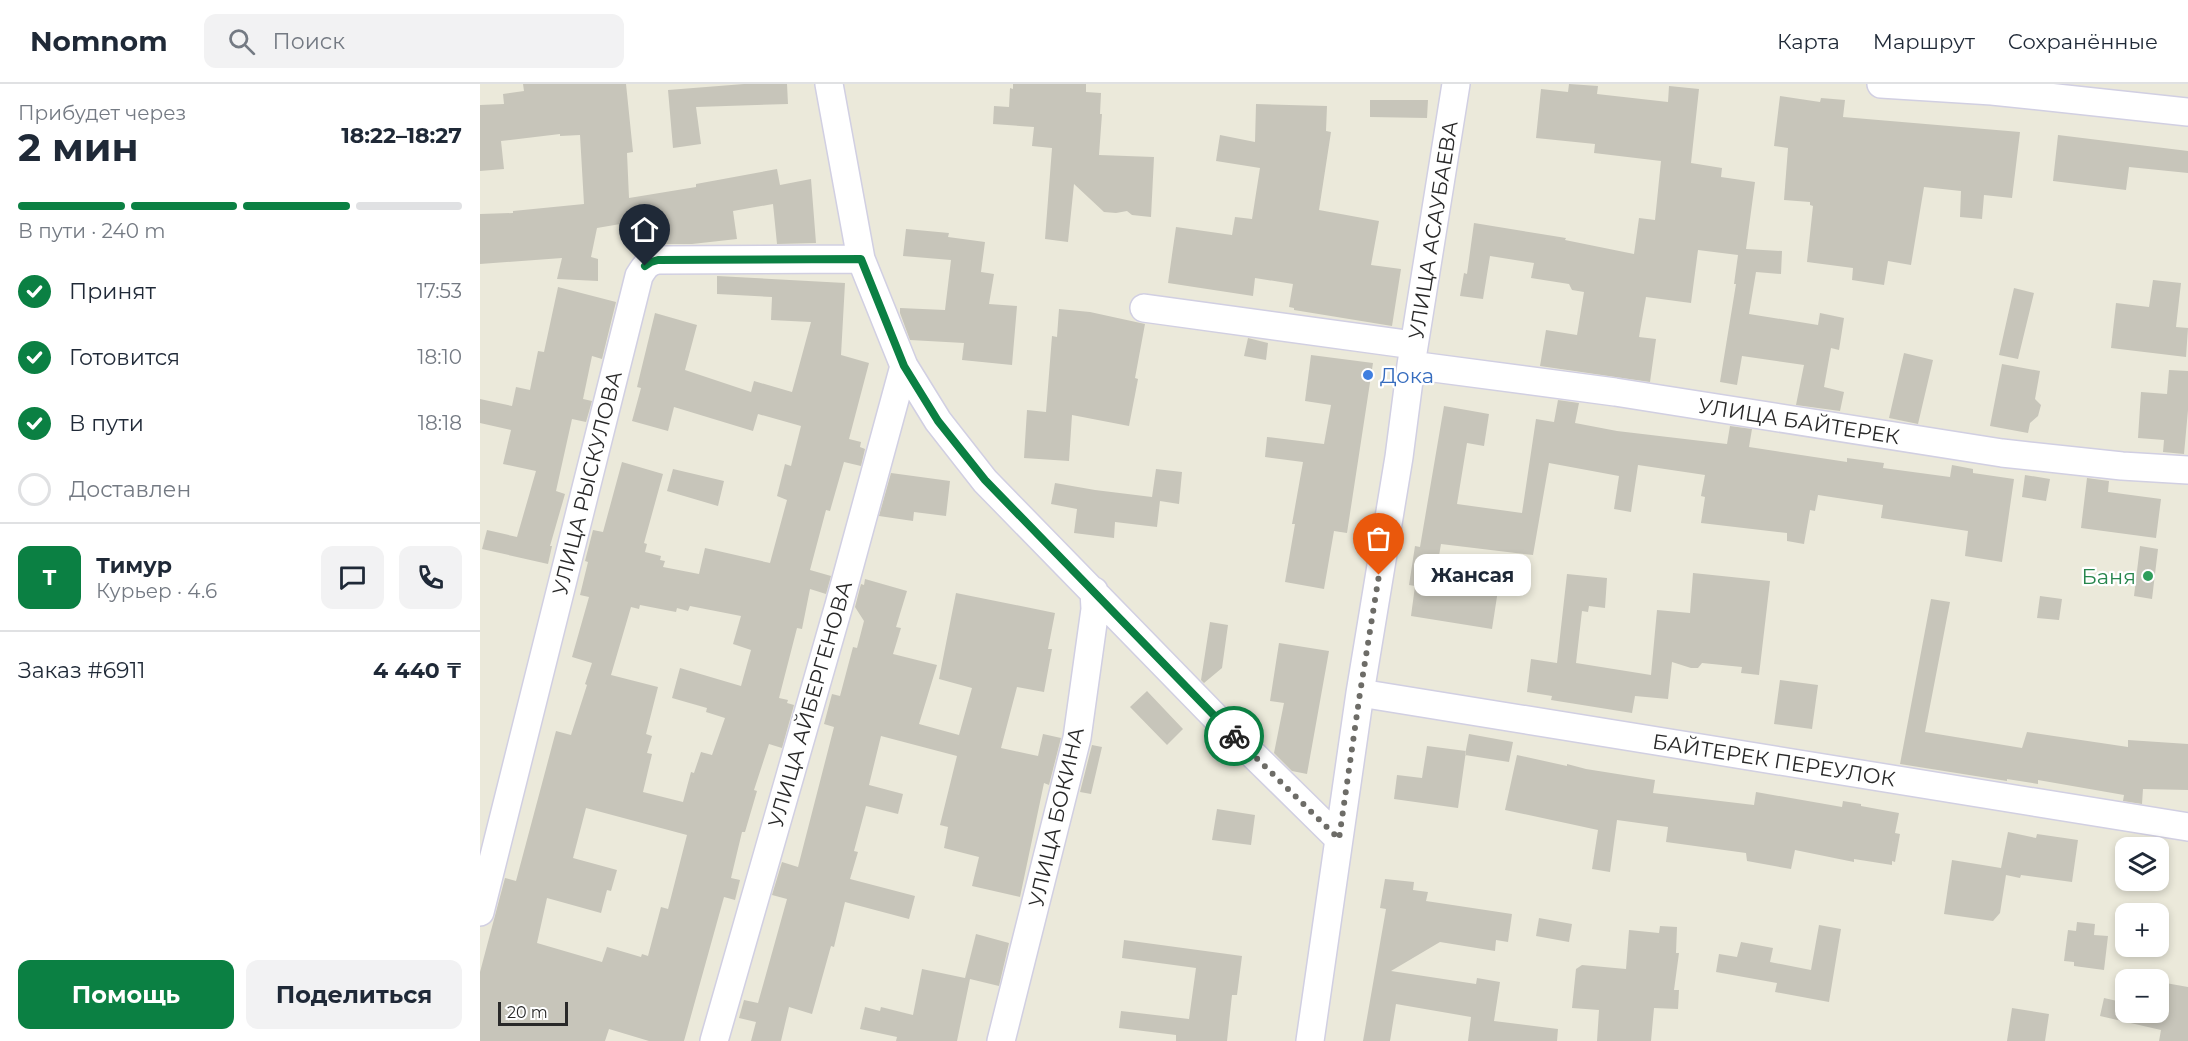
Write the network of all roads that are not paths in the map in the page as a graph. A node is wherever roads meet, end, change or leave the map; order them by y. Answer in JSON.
{"nodes":[{"id":1,"x":829,"y":84,"type":"edge"},
{"id":2,"x":1456,"y":84,"type":"edge"},
{"id":3,"x":1881,"y":84,"type":"edge"},
{"id":4,"x":2188,"y":112,"type":"edge"},
{"id":5,"x":861,"y":259,"type":"junction"},
{"id":6,"x":1144,"y":308,"type":"dead end"},
{"id":7,"x":1412,"y":355,"type":"junction"},
{"id":8,"x":904,"y":366,"type":"junction"},
{"id":9,"x":2188,"y":470,"type":"edge"},
{"id":10,"x":1094,"y":591,"type":"junction"},
{"id":11,"x":1360,"y":693,"type":"junction"},
{"id":12,"x":2188,"y":827,"type":"edge"},
{"id":13,"x":1339,"y":839,"type":"junction"},
{"id":14,"x":480,"y":912,"type":"edge"},
{"id":15,"x":714,"y":1041,"type":"edge"},
{"id":16,"x":1001,"y":1041,"type":"edge"},
{"id":17,"x":1310,"y":1041,"type":"edge"}],
"edges":[{"from":1,"to":5,"type":"street"},
{"from":2,"to":7,"type":"street","name":"УЛИЦА АСАУБАЕВА"},
{"from":3,"to":4,"type":"street"},
{"from":5,"to":8,"type":"street"},
{"from":5,"to":14,"type":"street","name":"УЛИЦА РЫСКУЛОВА"},
{"from":6,"to":7,"type":"street","name":"УЛИЦА БАЙТЕРЕК"},
{"from":7,"to":9,"type":"street","name":"УЛИЦА БАЙТЕРЕК"},
{"from":7,"to":11,"type":"street","name":"УЛИЦА АСАУБАЕВА"},
{"from":8,"to":10,"type":"street"},
{"from":8,"to":15,"type":"street","name":"УЛИЦА АЙБЕРГЕНОВА"},
{"from":10,"to":13,"type":"street"},
{"from":10,"to":16,"type":"street","name":"УЛИЦА БОКИНА"},
{"from":11,"to":12,"type":"street","name":"БАЙТЕРЕК ПЕРЕУЛОК"},
{"from":11,"to":13,"type":"street","name":"УЛИЦА АСАУБАЕВА"},
{"from":13,"to":17,"type":"street","name":"УЛИЦА АСАУБАЕВА"}]}
